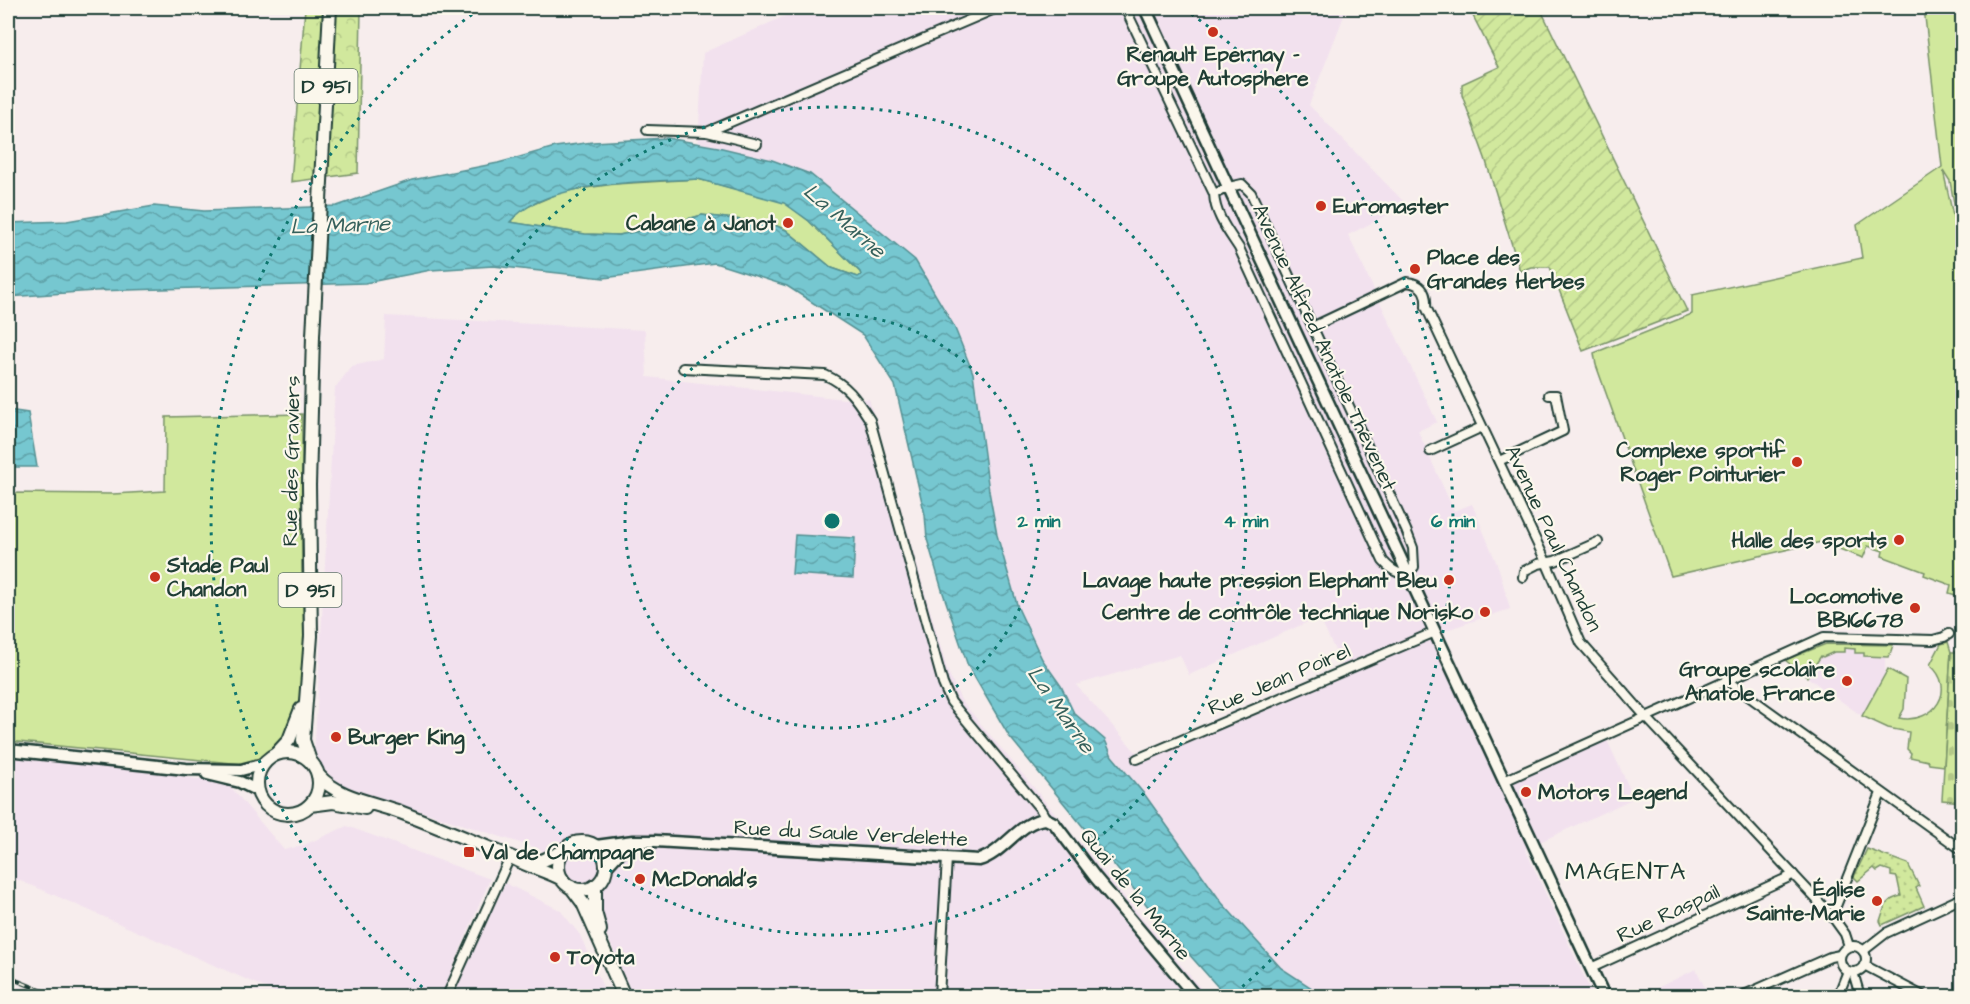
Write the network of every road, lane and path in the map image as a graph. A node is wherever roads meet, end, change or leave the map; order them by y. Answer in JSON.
{"nodes":[{"id":1,"x":330,"y":8,"type":"edge"},
{"id":2,"x":997,"y":8,"type":"edge"},
{"id":3,"x":1125,"y":8,"type":"edge"},
{"id":4,"x":1145,"y":8,"type":"edge"},
{"id":5,"x":647,"y":130,"type":"dead end"},
{"id":6,"x":707,"y":132,"type":"junction"},
{"id":7,"x":757,"y":144,"type":"dead end"},
{"id":8,"x":1229,"y":187,"type":"junction"},
{"id":9,"x":1214,"y":194,"type":"junction"},
{"id":10,"x":1312,"y":327,"type":"junction"},
{"id":11,"x":683,"y":368,"type":"dead end"},
{"id":12,"x":1550,"y":395,"type":"dead end"},
{"id":13,"x":1482,"y":426,"type":"junction"},
{"id":14,"x":1430,"y":452,"type":"dead end"},
{"id":15,"x":1499,"y":461,"type":"junction"},
{"id":16,"x":1598,"y":542,"type":"dead end"},
{"id":17,"x":1547,"y":564,"type":"junction"},
{"id":18,"x":1408,"y":572,"type":"junction"},
{"id":19,"x":1523,"y":577,"type":"dead end"},
{"id":20,"x":1435,"y":632,"type":"junction"},
{"id":21,"x":1949,"y":634,"type":"dead end"},
{"id":22,"x":1726,"y":680,"type":"junction"},
{"id":23,"x":307,"y":694,"type":"junction"},
{"id":24,"x":1646,"y":717,"type":"junction"},
{"id":25,"x":8,"y":750,"type":"edge"},
{"id":26,"x":276,"y":754,"type":"junction"},
{"id":27,"x":1137,"y":759,"type":"dead end"},
{"id":28,"x":310,"y":761,"type":"junction"},
{"id":29,"x":264,"y":764,"type":"junction"},
{"id":30,"x":186,"y":769,"type":"junction"},
{"id":31,"x":318,"y":774,"type":"junction"},
{"id":32,"x":1504,"y":781,"type":"junction"},
{"id":33,"x":258,"y":791,"type":"junction"},
{"id":34,"x":1881,"y":793,"type":"junction"},
{"id":35,"x":310,"y":805,"type":"junction"},
{"id":36,"x":1046,"y":819,"type":"junction"},
{"id":37,"x":424,"y":823,"type":"junction"},
{"id":38,"x":641,"y":841,"type":"junction"},
{"id":39,"x":596,"y":846,"type":"junction"},
{"id":40,"x":1962,"y":850,"type":"edge"},
{"id":41,"x":562,"y":852,"type":"junction"},
{"id":42,"x":513,"y":858,"type":"junction"},
{"id":43,"x":947,"y":858,"type":"junction"},
{"id":44,"x":606,"y":867,"type":"junction"},
{"id":45,"x":1792,"y":874,"type":"junction"},
{"id":46,"x":566,"y":883,"type":"junction"},
{"id":47,"x":595,"y":886,"type":"junction"},
{"id":48,"x":1962,"y":898,"type":"edge"},
{"id":49,"x":1832,"y":916,"type":"junction"},
{"id":50,"x":1848,"y":946,"type":"junction"},
{"id":51,"x":1863,"y":951,"type":"junction"},
{"id":52,"x":605,"y":952,"type":"junction"},
{"id":53,"x":1840,"y":956,"type":"junction"},
{"id":54,"x":1864,"y":965,"type":"junction"},
{"id":55,"x":1590,"y":968,"type":"junction"},
{"id":56,"x":1851,"y":972,"type":"junction"},
{"id":57,"x":447,"y":996,"type":"edge"},
{"id":58,"x":624,"y":996,"type":"edge"},
{"id":59,"x":939,"y":996,"type":"edge"},
{"id":60,"x":1195,"y":996,"type":"edge"},
{"id":61,"x":1604,"y":996,"type":"edge"},
{"id":62,"x":1743,"y":996,"type":"edge"},
{"id":63,"x":1838,"y":996,"type":"edge"},
{"id":64,"x":1860,"y":996,"type":"edge"},
{"id":65,"x":1923,"y":996,"type":"edge"}],
"edges":[{"from":1,"to":23,"type":"main road","name":"Rue des Graviers","number":"D 951"},
{"from":2,"to":6,"type":"street"},
{"from":3,"to":9,"type":"street"},
{"from":4,"to":8,"type":"main road","name":"Avenue Alfred Anatole Thévenet"},
{"from":5,"to":6,"type":"street"},
{"from":6,"to":7,"type":"street"},
{"from":8,"to":9,"type":"street"},
{"from":8,"to":10,"type":"street"},
{"from":8,"to":18,"type":"main road","name":"Avenue Alfred Anatole Thévenet"},
{"from":9,"to":18,"type":"street"},
{"from":10,"to":13,"type":"street","name":"Avenue Paul Chandon"},
{"from":10,"to":18,"type":"street"},
{"from":11,"to":36,"type":"street"},
{"from":12,"to":15,"type":"street"},
{"from":13,"to":14,"type":"street"},
{"from":13,"to":15,"type":"street","name":"Avenue Paul Chandon"},
{"from":15,"to":17,"type":"street","name":"Avenue Paul Chandon"},
{"from":16,"to":17,"type":"street"},
{"from":17,"to":19,"type":"street"},
{"from":17,"to":24,"type":"street","name":"Avenue Paul Chandon"},
{"from":18,"to":20,"type":"main road","name":"Avenue Alfred Anatole Thévenet"},
{"from":20,"to":27,"type":"street","name":"Rue Jean Poirel"},
{"from":20,"to":32,"type":"main road","name":"Avenue Alfred Anatole Thévenet"},
{"from":21,"to":22,"type":"street"},
{"from":22,"to":24,"type":"street"},
{"from":22,"to":34,"type":"street"},
{"from":23,"to":26,"type":"main road","name":"Rue des Graviers","number":"D 951"},
{"from":23,"to":28,"type":"main road","name":"Rue des Graviers","number":"D 951"},
{"from":24,"to":32,"type":"street"},
{"from":24,"to":45,"type":"street","name":"Avenue Paul Chandon"},
{"from":25,"to":30,"type":"main road"},
{"from":26,"to":28,"type":"main road"},
{"from":26,"to":29,"type":"main road"},
{"from":28,"to":31,"type":"main road"},
{"from":29,"to":30,"type":"main road"},
{"from":29,"to":33,"type":"main road"},
{"from":30,"to":33,"type":"main road"},
{"from":31,"to":35,"type":"main road"},
{"from":31,"to":37,"type":"main road"},
{"from":32,"to":55,"type":"main road","name":"Avenue Alfred Anatole Thévenet"},
{"from":33,"to":35,"type":"main road"},
{"from":34,"to":40,"type":"street"},
{"from":34,"to":49,"type":"street"},
{"from":35,"to":37,"type":"main road"},
{"from":36,"to":43,"type":"main road","name":"Rue du Saule Verdelette"},
{"from":36,"to":60,"type":"main road","name":"Quai de la Marne"},
{"from":37,"to":42,"type":"main road"},
{"from":38,"to":39,"type":"main road","name":"Rue du Saule Verdelette"},
{"from":38,"to":43,"type":"main road","name":"Rue du Saule Verdelette"},
{"from":38,"to":44,"type":"main road"},
{"from":39,"to":41,"type":"main road"},
{"from":39,"to":44,"type":"main road"},
{"from":41,"to":42,"type":"main road"},
{"from":41,"to":46,"type":"main road"},
{"from":42,"to":46,"type":"main road"},
{"from":42,"to":57,"type":"street"},
{"from":43,"to":59,"type":"street"},
{"from":44,"to":47,"type":"main road"},
{"from":45,"to":49,"type":"street","name":"Avenue Paul Chandon"},
{"from":45,"to":55,"type":"street","name":"Rue Raspail"},
{"from":46,"to":47,"type":"main road"},
{"from":46,"to":52,"type":"main road"},
{"from":47,"to":52,"type":"main road"},
{"from":48,"to":51,"type":"street"},
{"from":49,"to":50,"type":"street","name":"Avenue Paul Chandon"},
{"from":50,"to":51,"type":"street"},
{"from":50,"to":53,"type":"street"},
{"from":51,"to":54,"type":"street"},
{"from":52,"to":58,"type":"main road"},
{"from":53,"to":56,"type":"street"},
{"from":53,"to":62,"type":"street"},
{"from":54,"to":56,"type":"street"},
{"from":54,"to":65,"type":"street"},
{"from":55,"to":61,"type":"main road","name":"Avenue Alfred Anatole Thévenet"},
{"from":56,"to":63,"type":"street"},
{"from":56,"to":64,"type":"street"}]}
